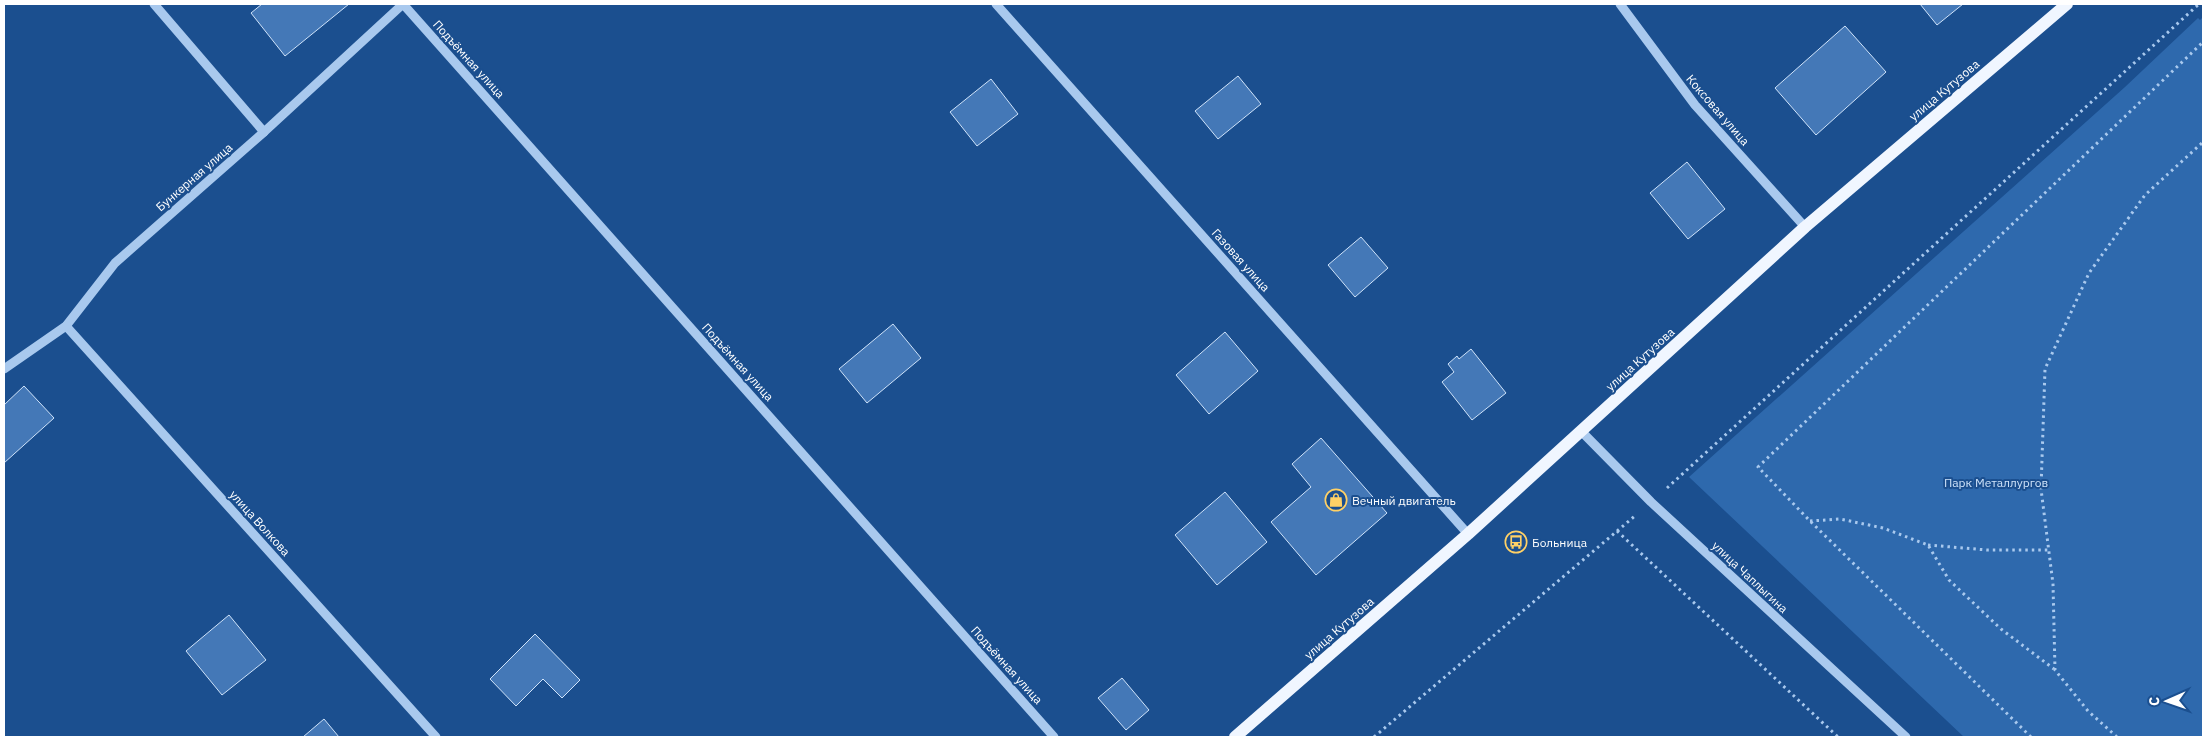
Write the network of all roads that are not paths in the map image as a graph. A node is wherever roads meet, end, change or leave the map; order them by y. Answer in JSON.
{"nodes":[{"id":1,"x":154,"y":4,"type":"edge"},
{"id":2,"x":403,"y":4,"type":"edge"},
{"id":3,"x":996,"y":4,"type":"edge"},
{"id":4,"x":1620,"y":4,"type":"edge"},
{"id":5,"x":2067,"y":4,"type":"edge"},
{"id":6,"x":264,"y":132,"type":"junction"},
{"id":7,"x":1805,"y":227,"type":"junction"},
{"id":8,"x":66,"y":326,"type":"junction"},
{"id":9,"x":4,"y":369,"type":"edge"},
{"id":10,"x":1581,"y":431,"type":"junction"},
{"id":11,"x":1468,"y":534,"type":"junction"},
{"id":12,"x":436,"y":737,"type":"edge"},
{"id":13,"x":1054,"y":737,"type":"edge"},
{"id":14,"x":1235,"y":737,"type":"edge"},
{"id":15,"x":1906,"y":737,"type":"edge"}],
"edges":[{"from":1,"to":6,"type":"street"},
{"from":2,"to":6,"type":"street","name":"Бункерная улица"},
{"from":2,"to":13,"type":"street","name":"Подъёмная улица"},
{"from":3,"to":11,"type":"street","name":"Газовая улица"},
{"from":4,"to":7,"type":"street","name":"Коксовая улица"},
{"from":5,"to":7,"type":"main road","name":"улица Кутузова"},
{"from":6,"to":8,"type":"street","name":"Бункерная улица"},
{"from":7,"to":10,"type":"main road","name":"улица Кутузова"},
{"from":8,"to":9,"type":"street","name":"Бункерная улица"},
{"from":8,"to":12,"type":"street","name":"улица Волкова"},
{"from":10,"to":11,"type":"main road","name":"улица Кутузова"},
{"from":10,"to":15,"type":"street","name":"улица Чаплыгина"},
{"from":11,"to":14,"type":"main road","name":"улица Кутузова"}]}
